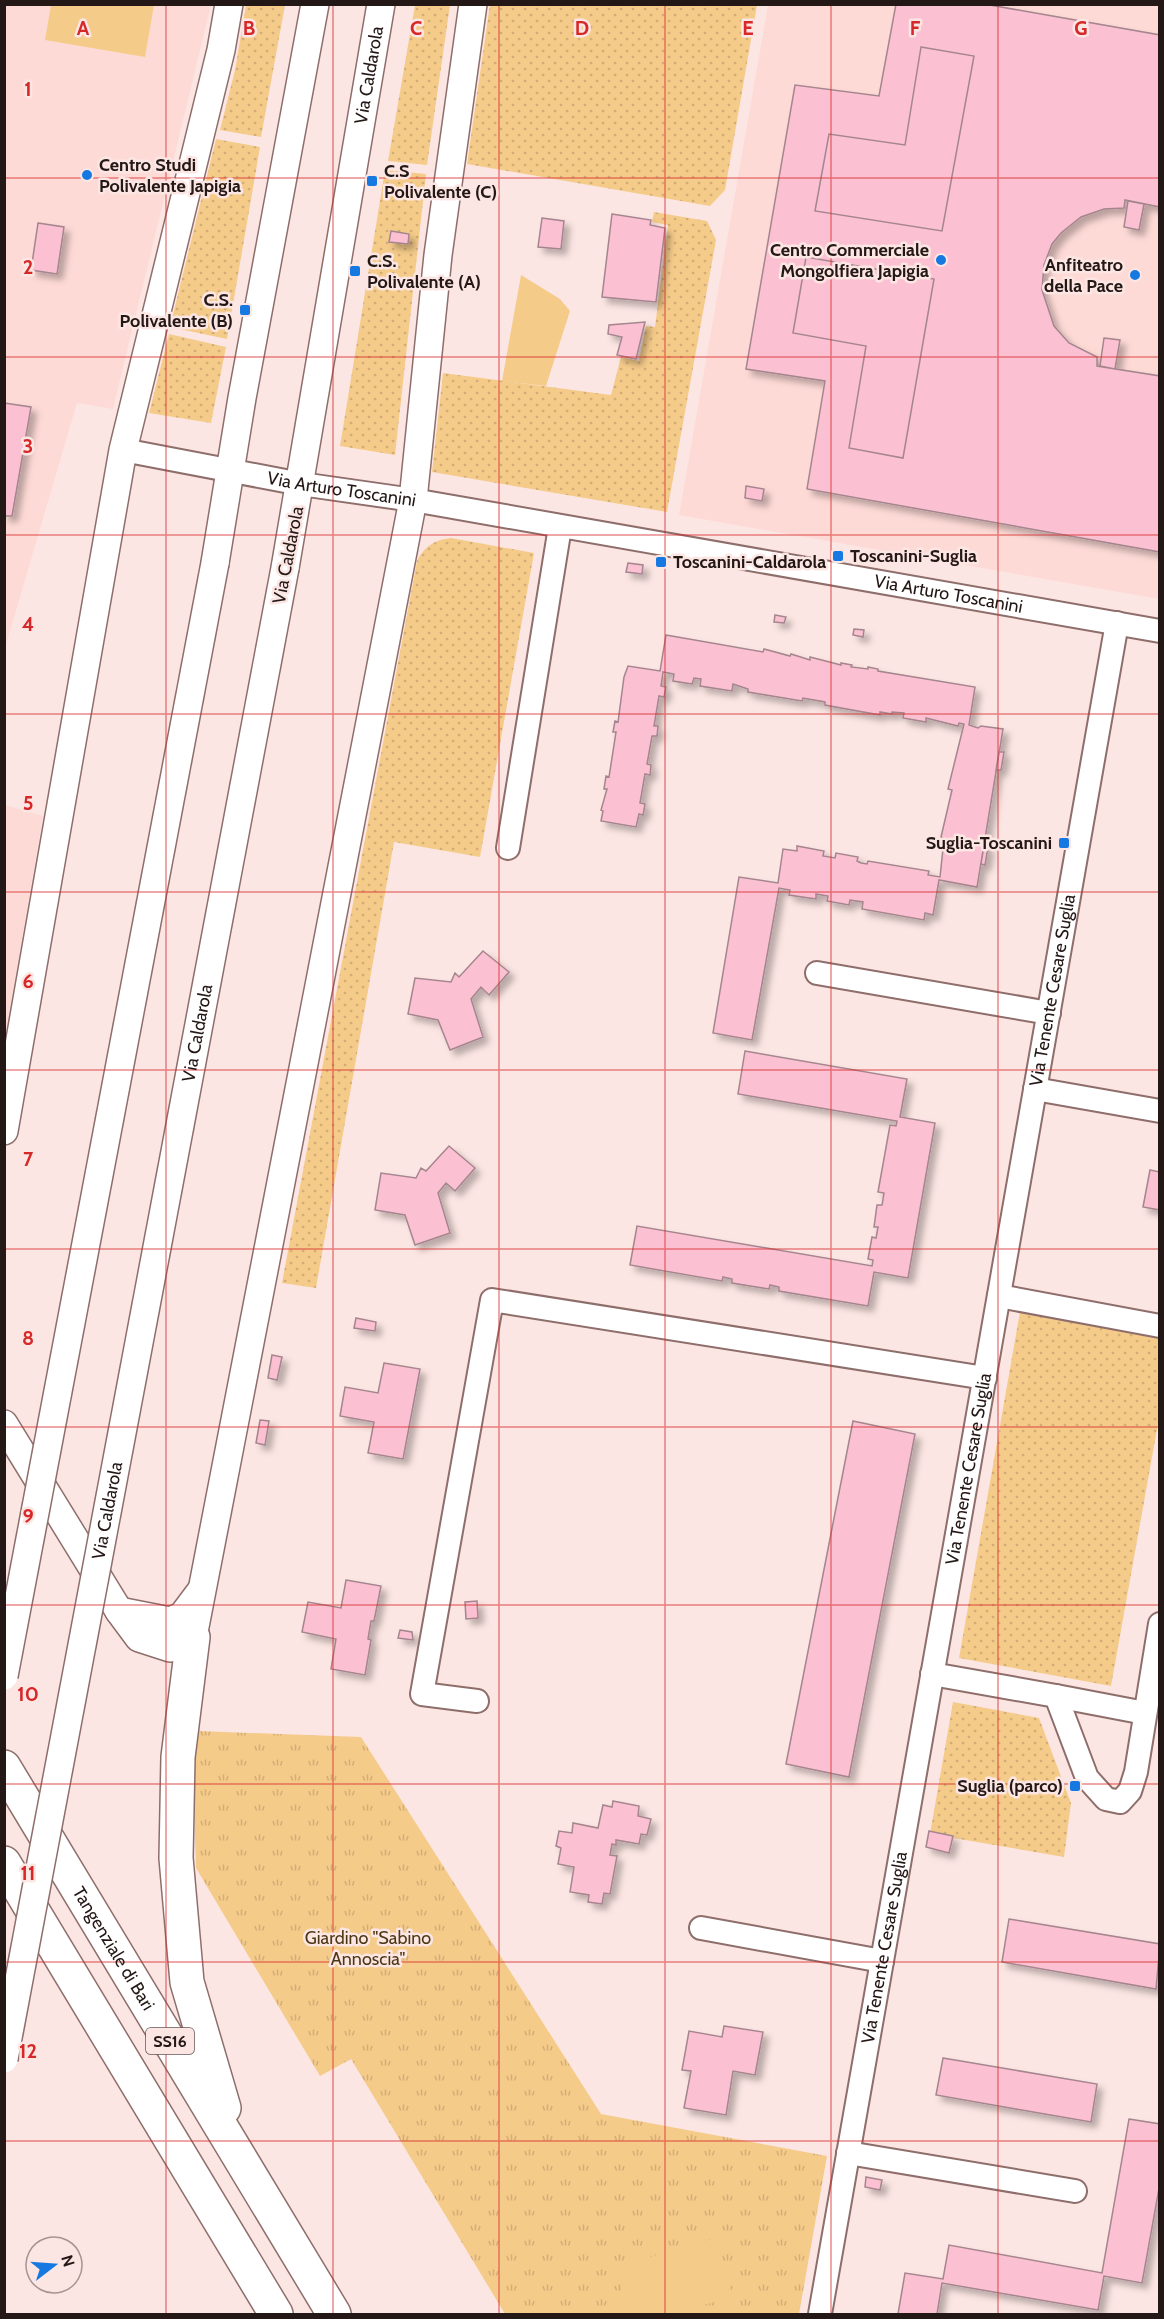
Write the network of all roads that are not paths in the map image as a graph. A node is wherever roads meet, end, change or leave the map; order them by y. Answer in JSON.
{"nodes":[{"id":1,"x":229,"y":4,"type":"edge"},
{"id":2,"x":315,"y":4,"type":"edge"},
{"id":3,"x":381,"y":4,"type":"edge"},
{"id":4,"x":473,"y":4,"type":"edge"},
{"id":5,"x":123,"y":450,"type":"junction"},
{"id":6,"x":230,"y":469,"type":"junction"},
{"id":7,"x":301,"y":484,"type":"junction"},
{"id":8,"x":413,"y":500,"type":"junction"},
{"id":9,"x":560,"y":527,"type":"junction"},
{"id":10,"x":1117,"y":623,"type":"junction"},
{"id":11,"x":1160,"y":631,"type":"edge"},
{"id":12,"x":508,"y":848,"type":"dead end"},
{"id":13,"x":817,"y":973,"type":"dead end"},
{"id":14,"x":1049,"y":1014,"type":"junction"},
{"id":15,"x":1035,"y":1089,"type":"junction"},
{"id":16,"x":1160,"y":1111,"type":"edge"},
{"id":17,"x":4,"y":1131,"type":"edge"},
{"id":18,"x":999,"y":1296,"type":"junction"},
{"id":19,"x":1160,"y":1326,"type":"edge"},
{"id":20,"x":985,"y":1378,"type":"junction"},
{"id":21,"x":4,"y":1424,"type":"edge"},
{"id":22,"x":203,"y":1589,"type":"junction"},
{"id":23,"x":119,"y":1611,"type":"junction"},
{"id":24,"x":1160,"y":1624,"type":"edge"},
{"id":25,"x":193,"y":1637,"type":"junction"},
{"id":26,"x":932,"y":1674,"type":"junction"},
{"id":27,"x":4,"y":1676,"type":"edge"},
{"id":28,"x":1056,"y":1696,"type":"junction"},
{"id":29,"x":477,"y":1701,"type":"dead end"},
{"id":30,"x":1145,"y":1713,"type":"junction"},
{"id":31,"x":4,"y":1767,"type":"edge"},
{"id":32,"x":4,"y":1863,"type":"edge"},
{"id":33,"x":701,"y":1928,"type":"dead end"},
{"id":34,"x":882,"y":1961,"type":"junction"},
{"id":35,"x":4,"y":2059,"type":"edge"},
{"id":36,"x":237,"y":2153,"type":"junction"},
{"id":37,"x":848,"y":2153,"type":"junction"},
{"id":38,"x":1075,"y":2190,"type":"dead end"},
{"id":39,"x":204,"y":2194,"type":"junction"},
{"id":40,"x":255,"y":2314,"type":"edge"},
{"id":41,"x":276,"y":2314,"type":"edge"},
{"id":42,"x":334,"y":2314,"type":"edge"},
{"id":43,"x":820,"y":2314,"type":"edge"}],
"edges":[{"from":1,"to":5,"type":"street"},
{"from":2,"to":6,"type":"street"},
{"from":3,"to":7,"type":"street","name":"Via Caldarola"},
{"from":4,"to":8,"type":"street"},
{"from":5,"to":6,"type":"street","name":"Via Arturo Toscanini"},
{"from":5,"to":17,"type":"street"},
{"from":6,"to":7,"type":"street","name":"Via Arturo Toscanini"},
{"from":6,"to":27,"type":"street","bridge":true},
{"from":7,"to":8,"type":"street","name":"Via Arturo Toscanini"},
{"from":7,"to":35,"type":"street","name":"Via Caldarola","bridge":true},
{"from":8,"to":9,"type":"street","name":"Via Arturo Toscanini"},
{"from":8,"to":22,"type":"street"},
{"from":9,"to":10,"type":"street","name":"Via Arturo Toscanini"},
{"from":9,"to":12,"type":"street"},
{"from":10,"to":11,"type":"street","name":"Via Arturo Toscanini"},
{"from":10,"to":14,"type":"street","name":"Via Tenente Cesare Suglia"},
{"from":13,"to":14,"type":"street"},
{"from":14,"to":15,"type":"street","name":"Via Tenente Cesare Suglia"},
{"from":15,"to":16,"type":"street"},
{"from":15,"to":18,"type":"street","name":"Via Tenente Cesare Suglia"},
{"from":18,"to":19,"type":"street"},
{"from":18,"to":20,"type":"street","name":"Via Tenente Cesare Suglia"},
{"from":20,"to":26,"type":"street","name":"Via Tenente Cesare Suglia"},
{"from":20,"to":29,"type":"street"},
{"from":21,"to":23,"type":"street"},
{"from":22,"to":23,"type":"street"},
{"from":22,"to":25,"type":"street"},
{"from":23,"to":25,"type":"street"},
{"from":24,"to":30,"type":"street"},
{"from":25,"to":36,"type":"highway","number":"SS16"},
{"from":26,"to":28,"type":"street"},
{"from":26,"to":34,"type":"street","name":"Via Tenente Cesare Suglia"},
{"from":28,"to":30,"type":"street"},
{"from":28,"to":30,"type":"street"},
{"from":31,"to":36,"type":"highway","name":"Tangenziale di Bari","number":"SS16"},
{"from":32,"to":39,"type":"highway","number":"SS16"},
{"from":33,"to":34,"type":"street"},
{"from":34,"to":37,"type":"street","name":"Via Tenente Cesare Suglia"},
{"from":36,"to":42,"type":"highway","name":"Tangenziale di Bari","number":"SS16"},
{"from":37,"to":38,"type":"street"},
{"from":37,"to":43,"type":"street","name":"Via Tenente Cesare Suglia"},
{"from":39,"to":40,"type":"highway","number":"SS16"},
{"from":39,"to":41,"type":"highway","number":"SS16"}]}
